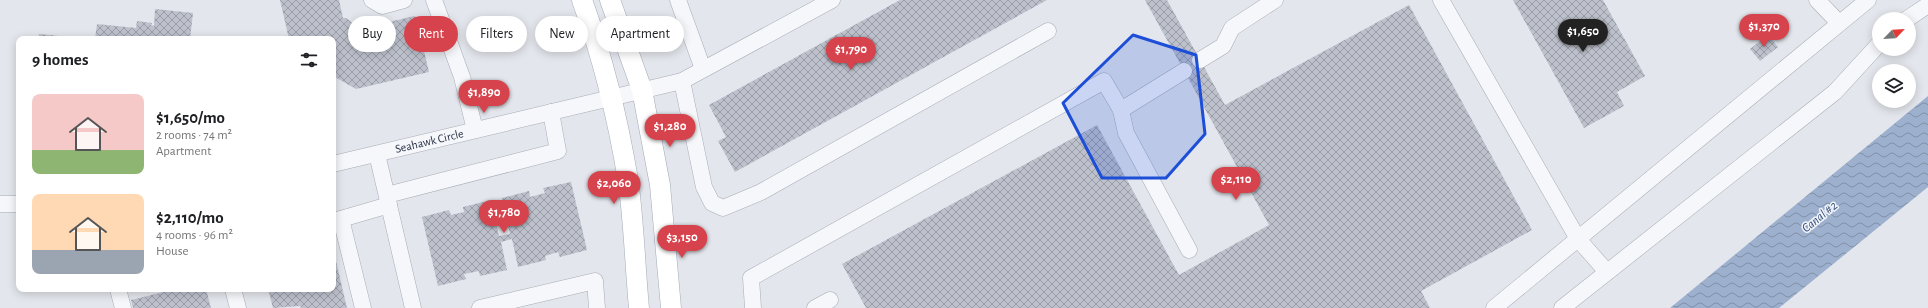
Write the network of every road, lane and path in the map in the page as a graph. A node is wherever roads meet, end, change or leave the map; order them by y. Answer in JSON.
{"nodes":[{"id":1,"x":372,"y":0,"type":"edge"},
{"id":2,"x":404,"y":0,"type":"edge"},
{"id":3,"x":434,"y":0,"type":"edge"},
{"id":4,"x":582,"y":0,"type":"edge"},
{"id":5,"x":610,"y":0,"type":"edge"},
{"id":6,"x":678,"y":0,"type":"edge"},
{"id":7,"x":832,"y":0,"type":"edge"},
{"id":8,"x":1275,"y":0,"type":"edge"},
{"id":9,"x":1441,"y":0,"type":"edge"},
{"id":10,"x":1818,"y":0,"type":"edge"},
{"id":11,"x":1868,"y":0,"type":"edge"},
{"id":12,"x":1928,"y":5,"type":"edge"},
{"id":13,"x":1916,"y":13,"type":"edge"},
{"id":14,"x":1839,"y":23,"type":"junction"},
{"id":15,"x":1048,"y":31,"type":"dead end"},
{"id":16,"x":1872,"y":52,"type":"edge"},
{"id":17,"x":1200,"y":60,"type":"dead end"},
{"id":18,"x":703,"y":70,"type":"junction"},
{"id":19,"x":1184,"y":71,"type":"dead end"},
{"id":20,"x":682,"y":80,"type":"junction"},
{"id":21,"x":642,"y":90,"type":"junction"},
{"id":22,"x":611,"y":98,"type":"junction"},
{"id":23,"x":1121,"y":110,"type":"junction"},
{"id":24,"x":551,"y":112,"type":"junction"},
{"id":25,"x":475,"y":130,"type":"junction"},
{"id":26,"x":377,"y":154,"type":"junction"},
{"id":27,"x":336,"y":163,"type":"edge"},
{"id":28,"x":388,"y":200,"type":"junction"},
{"id":29,"x":0,"y":204,"type":"edge"},
{"id":30,"x":16,"y":204,"type":"edge"},
{"id":31,"x":337,"y":220,"type":"edge"},
{"id":32,"x":1578,"y":239,"type":"junction"},
{"id":33,"x":1189,"y":250,"type":"dead end"},
{"id":34,"x":1607,"y":272,"type":"junction"},
{"id":35,"x":119,"y":292,"type":"edge"},
{"id":36,"x":234,"y":292,"type":"edge"},
{"id":37,"x":830,"y":300,"type":"dead end"},
{"id":38,"x":123,"y":308,"type":"edge"},
{"id":39,"x":238,"y":308,"type":"edge"},
{"id":40,"x":363,"y":308,"type":"edge"},
{"id":41,"x":413,"y":308,"type":"edge"},
{"id":42,"x":480,"y":308,"type":"edge"},
{"id":43,"x":597,"y":308,"type":"edge"},
{"id":44,"x":638,"y":308,"type":"edge"},
{"id":45,"x":670,"y":308,"type":"edge"},
{"id":46,"x":753,"y":308,"type":"edge"},
{"id":47,"x":815,"y":308,"type":"edge"},
{"id":48,"x":1494,"y":308,"type":"edge"},
{"id":49,"x":1562,"y":308,"type":"edge"}],
"edges":[{"from":1,"to":2,"type":"street"},
{"from":3,"to":25,"type":"street"},
{"from":4,"to":22,"type":"main road"},
{"from":5,"to":21,"type":"main road"},
{"from":6,"to":18,"type":"street"},
{"from":7,"to":18,"type":"street","name":"Seahawk Circle"},
{"from":8,"to":17,"type":"street"},
{"from":9,"to":32,"type":"street"},
{"from":10,"to":14,"type":"street"},
{"from":11,"to":14,"type":"street"},
{"from":12,"to":13,"type":"street"},
{"from":14,"to":32,"type":"street"},
{"from":15,"to":20,"type":"street"},
{"from":16,"to":34,"type":"street"},
{"from":18,"to":20,"type":"street","name":"Seahawk Circle"},
{"from":19,"to":23,"type":"street"},
{"from":20,"to":21,"type":"street","name":"Seahawk Circle"},
{"from":21,"to":22,"type":"street","name":"Seahawk Circle"},
{"from":21,"to":45,"type":"main road"},
{"from":22,"to":24,"type":"street","name":"Seahawk Circle"},
{"from":22,"to":44,"type":"main road"},
{"from":23,"to":33,"type":"street"},
{"from":23,"to":46,"type":"street"},
{"from":24,"to":25,"type":"street","name":"Seahawk Circle"},
{"from":24,"to":28,"type":"street"},
{"from":25,"to":26,"type":"street","name":"Seahawk Circle"},
{"from":26,"to":27,"type":"street","name":"Seahawk Circle"},
{"from":26,"to":28,"type":"street"},
{"from":28,"to":31,"type":"street"},
{"from":28,"to":41,"type":"street"},
{"from":29,"to":30,"type":"street"},
{"from":31,"to":40,"type":"street"},
{"from":32,"to":34,"type":"street"},
{"from":32,"to":48,"type":"street"},
{"from":34,"to":49,"type":"street"},
{"from":35,"to":38,"type":"street"},
{"from":36,"to":39,"type":"street"},
{"from":37,"to":47,"type":"street"},
{"from":42,"to":43,"type":"street"}]}
